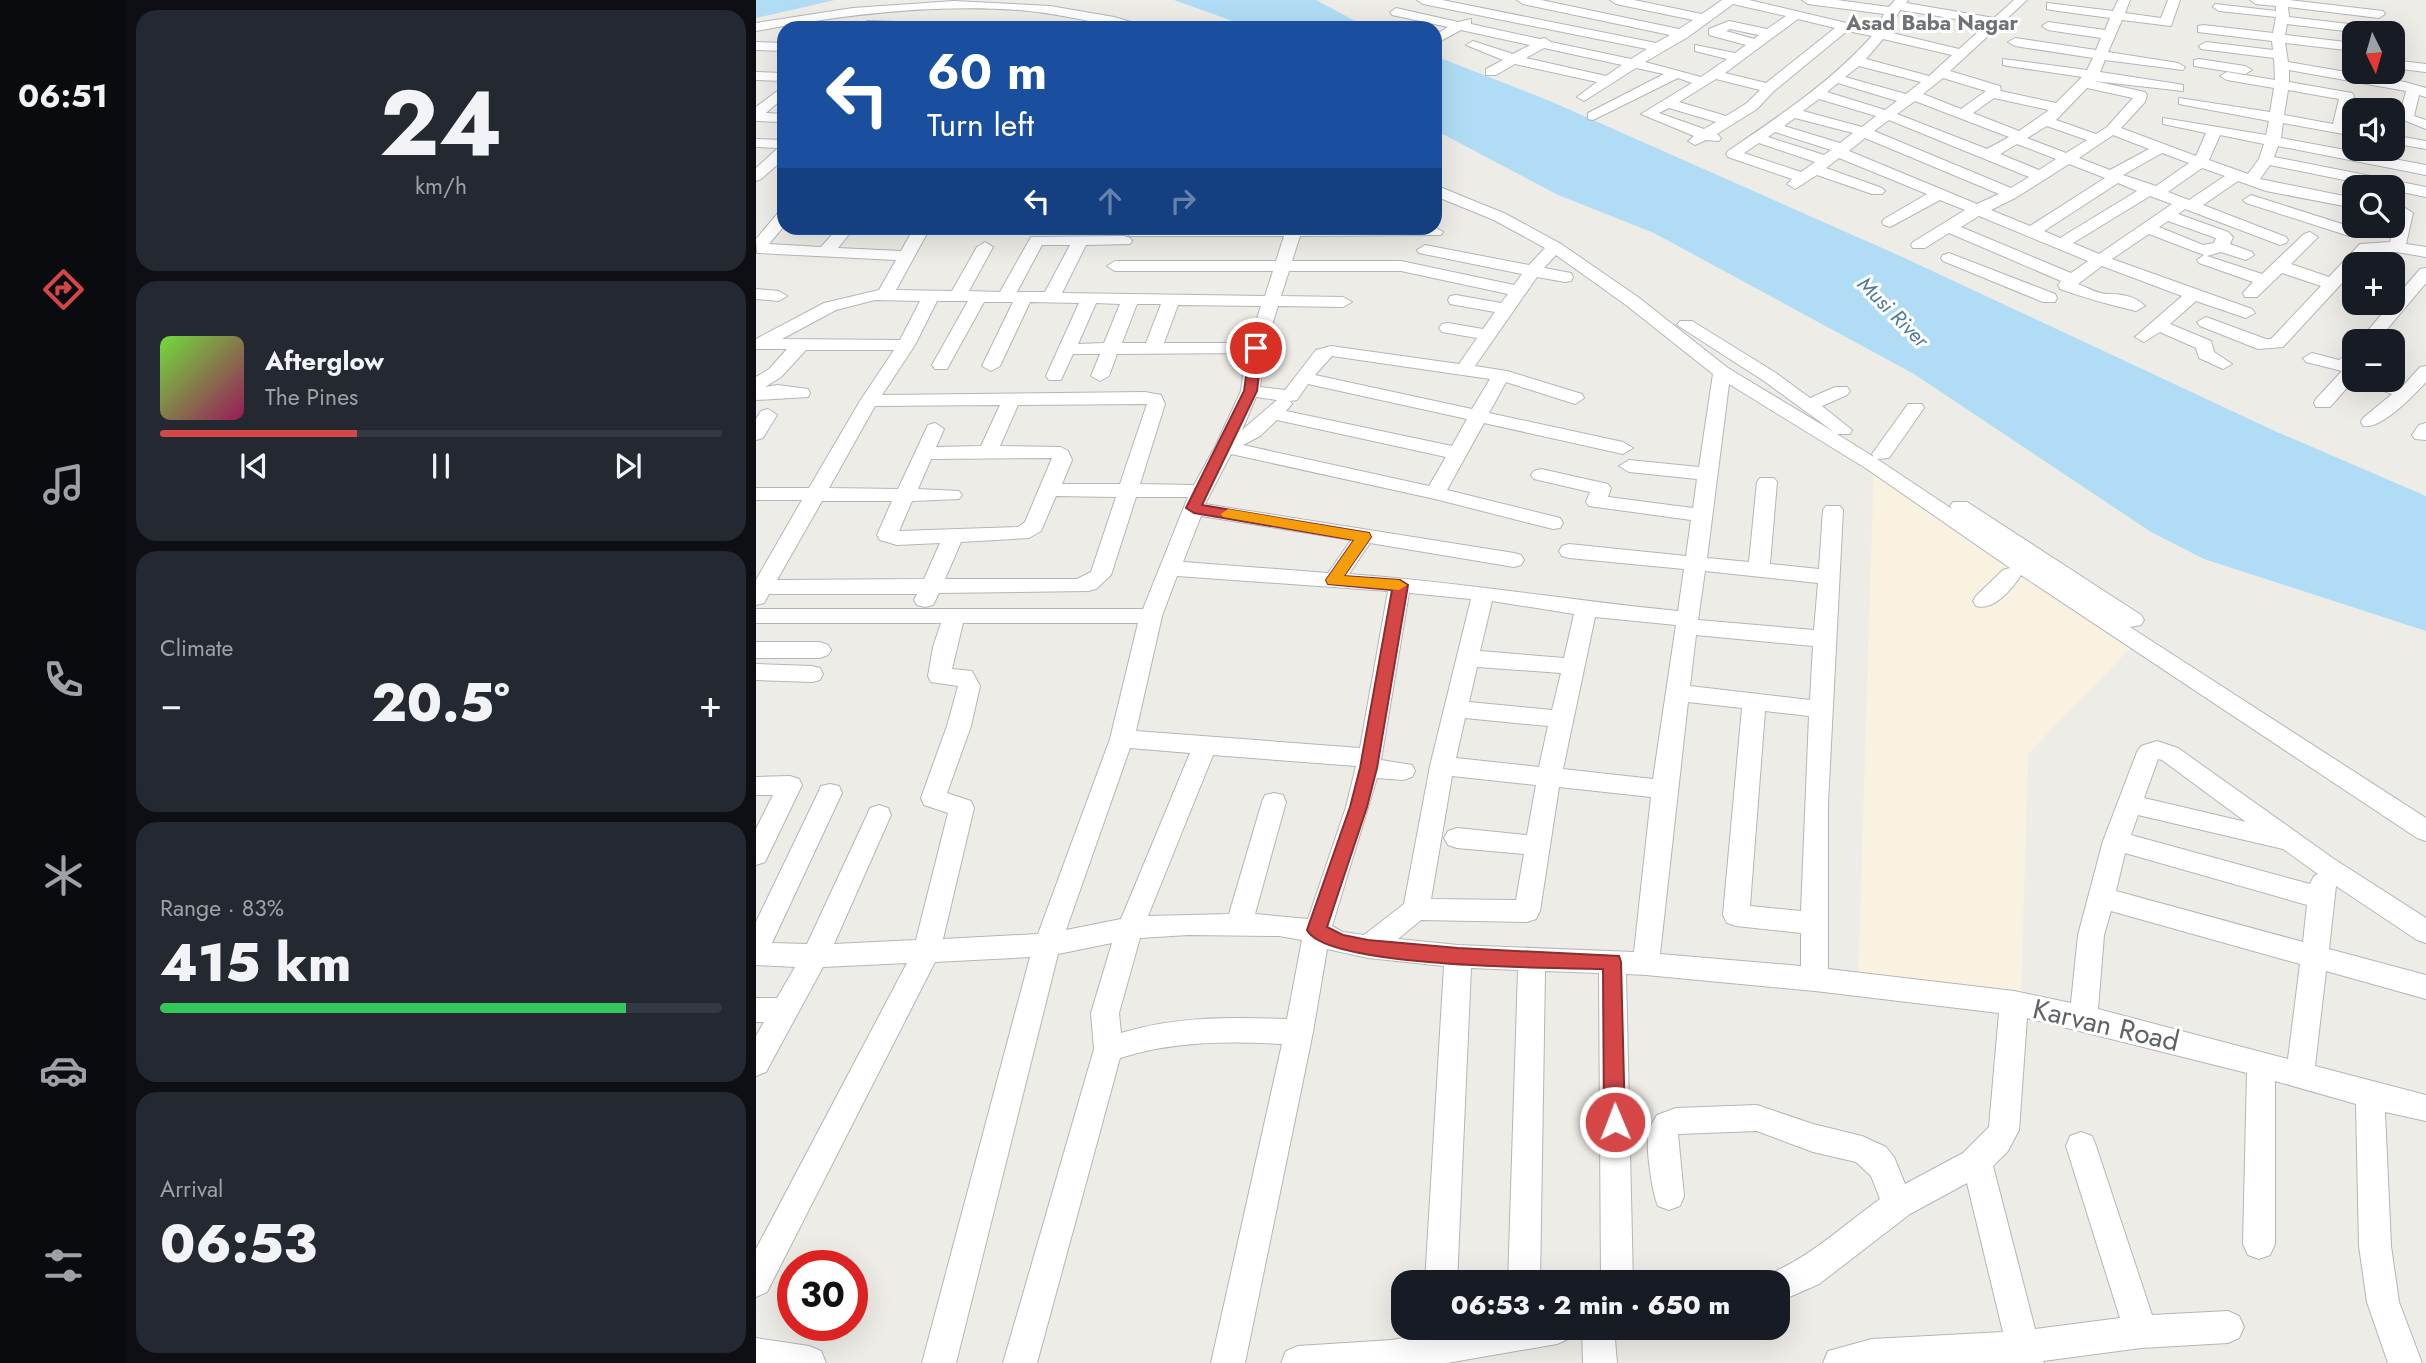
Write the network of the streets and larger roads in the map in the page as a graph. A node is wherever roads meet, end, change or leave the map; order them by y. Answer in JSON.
{"nodes":[{"id":1,"x":1423,"y":0,"type":"edge"},
{"id":2,"x":1501,"y":0,"type":"edge"},
{"id":3,"x":1523,"y":0,"type":"edge"},
{"id":4,"x":1617,"y":0,"type":"edge"},
{"id":5,"x":1651,"y":0,"type":"edge"},
{"id":6,"x":1731,"y":0,"type":"edge"},
{"id":7,"x":1808,"y":0,"type":"edge"},
{"id":8,"x":1968,"y":0,"type":"edge"},
{"id":9,"x":2021,"y":0,"type":"edge"},
{"id":10,"x":2124,"y":0,"type":"edge"},
{"id":11,"x":2174,"y":0,"type":"edge"},
{"id":12,"x":2256,"y":0,"type":"edge"},
{"id":13,"x":1898,"y":6,"type":"edge"},
{"id":14,"x":2051,"y":6,"type":"dead end"},
{"id":15,"x":2219,"y":7,"type":"dead end"},
{"id":16,"x":1718,"y":9,"type":"junction"},
{"id":17,"x":2337,"y":9,"type":"junction"},
{"id":18,"x":1396,"y":12,"type":"dead end"},
{"id":19,"x":1484,"y":12,"type":"junction"},
{"id":20,"x":1594,"y":13,"type":"junction"},
{"id":21,"x":1951,"y":13,"type":"junction"},
{"id":22,"x":2379,"y":14,"type":"dead end"},
{"id":23,"x":1797,"y":15,"type":"junction"},
{"id":24,"x":973,"y":16,"type":"dead end"},
{"id":25,"x":2117,"y":17,"type":"junction"},
{"id":26,"x":1704,"y":18,"type":"junction"},
{"id":27,"x":801,"y":21,"type":"edge"},
{"id":28,"x":828,"y":21,"type":"edge"},
{"id":29,"x":968,"y":21,"type":"edge"},
{"id":30,"x":1075,"y":21,"type":"edge"},
{"id":31,"x":1109,"y":21,"type":"edge"},
{"id":32,"x":1436,"y":21,"type":"edge"},
{"id":33,"x":1442,"y":22,"type":"edge"},
{"id":34,"x":1998,"y":23,"type":"junction"},
{"id":35,"x":2204,"y":23,"type":"dead end"},
{"id":36,"x":777,"y":24,"type":"edge"},
{"id":37,"x":1459,"y":26,"type":"junction"},
{"id":38,"x":1845,"y":26,"type":"junction"},
{"id":39,"x":2048,"y":26,"type":"dead end"},
{"id":40,"x":2339,"y":26,"type":"junction"},
{"id":41,"x":2342,"y":26,"type":"edge"},
{"id":42,"x":756,"y":27,"type":"edge"},
{"id":43,"x":1567,"y":28,"type":"junction"},
{"id":44,"x":777,"y":29,"type":"edge"},
{"id":45,"x":756,"y":33,"type":"edge"},
{"id":46,"x":2342,"y":33,"type":"edge"},
{"id":47,"x":1683,"y":34,"type":"junction"},
{"id":48,"x":1771,"y":34,"type":"junction"},
{"id":49,"x":2109,"y":35,"type":"junction"},
{"id":50,"x":1442,"y":36,"type":"edge"},
{"id":51,"x":1876,"y":39,"type":"junction"},
{"id":52,"x":2281,"y":39,"type":"edge"},
{"id":53,"x":2015,"y":42,"type":"dead end"},
{"id":54,"x":1913,"y":43,"type":"junction"},
{"id":55,"x":1757,"y":44,"type":"junction"},
{"id":56,"x":1473,"y":45,"type":"dead end"},
{"id":57,"x":1539,"y":45,"type":"junction"},
{"id":58,"x":756,"y":46,"type":"edge"},
{"id":59,"x":2206,"y":46,"type":"dead end"},
{"id":60,"x":2342,"y":46,"type":"edge"},
{"id":61,"x":777,"y":47,"type":"edge"},
{"id":62,"x":1660,"y":48,"type":"junction"},
{"id":63,"x":1700,"y":48,"type":"dead end"},
{"id":64,"x":2405,"y":53,"type":"edge"},
{"id":65,"x":1964,"y":54,"type":"junction"},
{"id":66,"x":2426,"y":55,"type":"edge"},
{"id":67,"x":2103,"y":56,"type":"junction"},
{"id":68,"x":2342,"y":56,"type":"edge"},
{"id":69,"x":1736,"y":57,"type":"junction"},
{"id":70,"x":1516,"y":60,"type":"junction"},
{"id":71,"x":1857,"y":61,"type":"junction"},
{"id":72,"x":2008,"y":62,"type":"dead end"},
{"id":73,"x":2199,"y":64,"type":"dead end"},
{"id":74,"x":1629,"y":65,"type":"junction"},
{"id":75,"x":2405,"y":66,"type":"edge"},
{"id":76,"x":1680,"y":67,"type":"junction"},
{"id":77,"x":2178,"y":67,"type":"dead end"},
{"id":78,"x":2426,"y":68,"type":"edge"},
{"id":79,"x":1491,"y":72,"type":"dead end"},
{"id":80,"x":1942,"y":73,"type":"junction"},
{"id":81,"x":1712,"y":75,"type":"junction"},
{"id":82,"x":756,"y":76,"type":"edge"},
{"id":83,"x":2227,"y":76,"type":"dead end"},
{"id":84,"x":777,"y":77,"type":"edge"},
{"id":85,"x":1837,"y":79,"type":"junction"},
{"id":86,"x":2089,"y":79,"type":"junction"},
{"id":87,"x":1607,"y":80,"type":"junction"},
{"id":88,"x":1769,"y":88,"type":"junction"},
{"id":89,"x":1997,"y":88,"type":"junction"},
{"id":90,"x":2197,"y":88,"type":"dead end"},
{"id":91,"x":756,"y":91,"type":"edge"},
{"id":92,"x":777,"y":91,"type":"edge"},
{"id":93,"x":1683,"y":92,"type":"junction"},
{"id":94,"x":2420,"y":92,"type":"edge"},
{"id":95,"x":1818,"y":94,"type":"junction"},
{"id":96,"x":777,"y":96,"type":"edge"},
{"id":97,"x":1584,"y":97,"type":"dead end"},
{"id":98,"x":1910,"y":97,"type":"junction"},
{"id":99,"x":2347,"y":98,"type":"edge"},
{"id":100,"x":1667,"y":103,"type":"junction"},
{"id":101,"x":2059,"y":108,"type":"junction"},
{"id":102,"x":1746,"y":110,"type":"junction"},
{"id":103,"x":2277,"y":111,"type":"junction"},
{"id":104,"x":1793,"y":113,"type":"junction"},
{"id":105,"x":1885,"y":114,"type":"junction"},
{"id":106,"x":1962,"y":114,"type":"junction"},
{"id":107,"x":756,"y":115,"type":"edge"},
{"id":108,"x":2003,"y":115,"type":"dead end"},
{"id":109,"x":1594,"y":116,"type":"dead end"},
{"id":110,"x":777,"y":117,"type":"edge"},
{"id":111,"x":1642,"y":118,"type":"joint"},
{"id":112,"x":1729,"y":121,"type":"junction"},
{"id":113,"x":2168,"y":121,"type":"dead end"},
{"id":114,"x":2041,"y":124,"type":"junction"},
{"id":115,"x":2426,"y":125,"type":"edge"},
{"id":116,"x":1773,"y":127,"type":"junction"},
{"id":117,"x":2215,"y":129,"type":"junction"},
{"id":118,"x":2342,"y":129,"type":"edge"},
{"id":119,"x":2112,"y":130,"type":"junction"},
{"id":120,"x":1861,"y":131,"type":"junction"},
{"id":121,"x":1700,"y":138,"type":"junction"},
{"id":122,"x":1758,"y":138,"type":"junction"},
{"id":123,"x":2018,"y":138,"type":"junction"},
{"id":124,"x":2098,"y":139,"type":"junction"},
{"id":125,"x":2273,"y":140,"type":"junction"},
{"id":126,"x":2405,"y":141,"type":"edge"},
{"id":127,"x":756,"y":143,"type":"edge"},
{"id":128,"x":2426,"y":145,"type":"edge"},
{"id":129,"x":777,"y":148,"type":"edge"},
{"id":130,"x":2161,"y":148,"type":"junction"},
{"id":131,"x":777,"y":151,"type":"edge"},
{"id":132,"x":1738,"y":151,"type":"junction"},
{"id":133,"x":756,"y":153,"type":"edge"},
{"id":134,"x":777,"y":155,"type":"edge"},
{"id":135,"x":1987,"y":155,"type":"junction"},
{"id":136,"x":2067,"y":158,"type":"junction"},
{"id":137,"x":2266,"y":160,"type":"junction"},
{"id":138,"x":2201,"y":162,"type":"junction"},
{"id":139,"x":1820,"y":165,"type":"junction"},
{"id":140,"x":2426,"y":170,"type":"edge"},
{"id":141,"x":759,"y":171,"type":"edge"},
{"id":142,"x":2038,"y":175,"type":"junction"},
{"id":143,"x":2115,"y":176,"type":"junction"},
{"id":144,"x":2251,"y":181,"type":"junction"},
{"id":145,"x":1442,"y":184,"type":"edge"},
{"id":146,"x":1858,"y":184,"type":"junction"},
{"id":147,"x":2154,"y":190,"type":"junction"},
{"id":148,"x":2426,"y":192,"type":"edge"},
{"id":149,"x":1442,"y":193,"type":"edge"},
{"id":150,"x":1941,"y":193,"type":"junction"},
{"id":151,"x":2012,"y":194,"type":"junction"},
{"id":152,"x":1839,"y":195,"type":"dead end"},
{"id":153,"x":2250,"y":200,"type":"junction"},
{"id":154,"x":2342,"y":200,"type":"edge"},
{"id":155,"x":1857,"y":202,"type":"dead end"},
{"id":156,"x":2188,"y":204,"type":"junction"},
{"id":157,"x":1977,"y":210,"type":"junction"},
{"id":158,"x":2405,"y":213,"type":"edge"},
{"id":159,"x":2166,"y":215,"type":"junction"},
{"id":160,"x":2426,"y":217,"type":"edge"},
{"id":161,"x":2224,"y":218,"type":"junction"},
{"id":162,"x":1890,"y":222,"type":"dead end"},
{"id":163,"x":777,"y":223,"type":"edge"},
{"id":164,"x":1948,"y":227,"type":"junction"},
{"id":165,"x":2148,"y":228,"type":"junction"},
{"id":166,"x":2342,"y":229,"type":"edge"},
{"id":167,"x":2033,"y":231,"type":"junction"},
{"id":168,"x":840,"y":235,"type":"edge"},
{"id":169,"x":918,"y":235,"type":"edge"},
{"id":170,"x":1034,"y":235,"type":"edge"},
{"id":171,"x":1054,"y":235,"type":"edge"},
{"id":172,"x":1092,"y":235,"type":"edge"},
{"id":173,"x":1127,"y":235,"type":"edge"},
{"id":174,"x":1292,"y":235,"type":"edge"},
{"id":175,"x":1074,"y":236,"type":"edge"},
{"id":176,"x":2310,"y":237,"type":"dead end"},
{"id":177,"x":2398,"y":238,"type":"edge"},
{"id":178,"x":2280,"y":240,"type":"dead end"},
{"id":179,"x":1471,"y":241,"type":"dead end"},
{"id":180,"x":759,"y":242,"type":"edge"},
{"id":181,"x":2061,"y":244,"type":"junction"},
{"id":182,"x":1919,"y":245,"type":"dead end"},
{"id":183,"x":2221,"y":246,"type":"junction"},
{"id":184,"x":985,"y":247,"type":"dead end"},
{"id":185,"x":1555,"y":247,"type":"junction"},
{"id":186,"x":2397,"y":247,"type":"junction"},
{"id":187,"x":1425,"y":250,"type":"dead end"},
{"id":188,"x":826,"y":251,"type":"junction"},
{"id":189,"x":2426,"y":252,"type":"edge"},
{"id":190,"x":2246,"y":255,"type":"dead end"},
{"id":191,"x":904,"y":256,"type":"junction"},
{"id":192,"x":1459,"y":256,"type":"junction"},
{"id":193,"x":1950,"y":258,"type":"dead end"},
{"id":194,"x":2205,"y":260,"type":"dead end"},
{"id":195,"x":2096,"y":264,"type":"junction"},
{"id":196,"x":1115,"y":266,"type":"junction"},
{"id":197,"x":1284,"y":266,"type":"junction"},
{"id":198,"x":2281,"y":267,"type":"junction"},
{"id":199,"x":1533,"y":270,"type":"junction"},
{"id":200,"x":2426,"y":273,"type":"edge"},
{"id":201,"x":1445,"y":276,"type":"junction"},
{"id":202,"x":1565,"y":277,"type":"dead end"},
{"id":203,"x":2266,"y":281,"type":"junction"},
{"id":204,"x":2069,"y":283,"type":"junction"},
{"id":205,"x":2332,"y":284,"type":"junction"},
{"id":206,"x":2138,"y":285,"type":"dead end"},
{"id":207,"x":1517,"y":291,"type":"junction"},
{"id":208,"x":2194,"y":293,"type":"junction"},
{"id":209,"x":2252,"y":293,"type":"dead end"},
{"id":210,"x":756,"y":295,"type":"edge"},
{"id":211,"x":779,"y":296,"type":"dead end"},
{"id":212,"x":884,"y":297,"type":"junction"},
{"id":213,"x":930,"y":297,"type":"junction"},
{"id":214,"x":957,"y":297,"type":"junction"},
{"id":215,"x":978,"y":298,"type":"junction"},
{"id":216,"x":1005,"y":298,"type":"junction"},
{"id":217,"x":1024,"y":298,"type":"junction"},
{"id":218,"x":1051,"y":298,"type":"junction"},
{"id":219,"x":1638,"y":298,"type":"junction"},
{"id":220,"x":1094,"y":299,"type":"junction"},
{"id":221,"x":1130,"y":299,"type":"junction"},
{"id":222,"x":1172,"y":299,"type":"junction"},
{"id":223,"x":1270,"y":300,"type":"junction"},
{"id":224,"x":1456,"y":300,"type":"dead end"},
{"id":225,"x":1343,"y":302,"type":"dead end"},
{"id":226,"x":2136,"y":306,"type":"dead end"},
{"id":227,"x":1505,"y":309,"type":"junction"},
{"id":228,"x":2246,"y":313,"type":"dead end"},
{"id":229,"x":2206,"y":322,"type":"dead end"},
{"id":230,"x":1448,"y":328,"type":"dead end"},
{"id":231,"x":2378,"y":329,"type":"edge"},
{"id":232,"x":1488,"y":335,"type":"junction"},
{"id":233,"x":759,"y":344,"type":"edge"},
{"id":234,"x":801,"y":345,"type":"junction"},
{"id":235,"x":906,"y":345,"type":"junction"},
{"id":236,"x":1153,"y":348,"type":"junction"},
{"id":237,"x":1256,"y":348,"type":"junction"},
{"id":238,"x":1068,"y":349,"type":"junction"},
{"id":239,"x":1110,"y":349,"type":"junction"},
{"id":240,"x":2312,"y":358,"type":"dead end"},
{"id":241,"x":2223,"y":364,"type":"dead end"},
{"id":242,"x":941,"y":365,"type":"dead end"},
{"id":243,"x":2342,"y":365,"type":"edge"},
{"id":244,"x":991,"y":366,"type":"dead end"},
{"id":245,"x":1464,"y":369,"type":"junction"},
{"id":246,"x":1722,"y":372,"type":"junction"},
{"id":247,"x":2426,"y":372,"type":"edge"},
{"id":248,"x":1501,"y":375,"type":"junction"},
{"id":249,"x":1055,"y":376,"type":"dead end"},
{"id":250,"x":1100,"y":376,"type":"dead end"},
{"id":251,"x":1303,"y":378,"type":"junction"},
{"id":252,"x":2342,"y":378,"type":"edge"},
{"id":253,"x":756,"y":385,"type":"edge"},
{"id":254,"x":1250,"y":391,"type":"junction"},
{"id":255,"x":1841,"y":391,"type":"dead end"},
{"id":256,"x":801,"y":393,"type":"dead end"},
{"id":257,"x":2406,"y":393,"type":"joint"},
{"id":258,"x":756,"y":394,"type":"edge"},
{"id":259,"x":1290,"y":396,"type":"junction"},
{"id":260,"x":1012,"y":398,"type":"junction"},
{"id":261,"x":1575,"y":398,"type":"dead end"},
{"id":262,"x":869,"y":401,"type":"junction"},
{"id":263,"x":2323,"y":403,"type":"dead end"},
{"id":264,"x":1809,"y":405,"type":"junction"},
{"id":265,"x":1916,"y":408,"type":"dead end"},
{"id":266,"x":1274,"y":414,"type":"junction"},
{"id":267,"x":768,"y":415,"type":"dead end"},
{"id":268,"x":1478,"y":416,"type":"junction"},
{"id":269,"x":2370,"y":422,"type":"dead end"},
{"id":270,"x":935,"y":429,"type":"dead end"},
{"id":271,"x":756,"y":434,"type":"edge"},
{"id":272,"x":1224,"y":447,"type":"junction"},
{"id":273,"x":989,"y":450,"type":"junction"},
{"id":274,"x":923,"y":453,"type":"junction"},
{"id":275,"x":1456,"y":453,"type":"junction"},
{"id":276,"x":1882,"y":454,"type":"junction"},
{"id":277,"x":1707,"y":474,"type":"junction"},
{"id":278,"x":1541,"y":475,"type":"dead end"},
{"id":279,"x":1767,"y":482,"type":"dead end"},
{"id":280,"x":1127,"y":489,"type":"junction"},
{"id":281,"x":1049,"y":490,"type":"junction"},
{"id":282,"x":815,"y":493,"type":"junction"},
{"id":283,"x":1435,"y":493,"type":"junction"},
{"id":284,"x":756,"y":494,"type":"edge"},
{"id":285,"x":904,"y":495,"type":"junction"},
{"id":286,"x":951,"y":495,"type":"dead end"},
{"id":287,"x":1197,"y":500,"type":"junction"},
{"id":288,"x":1833,"y":510,"type":"dead end"},
{"id":289,"x":1700,"y":515,"type":"junction"},
{"id":290,"x":1553,"y":523,"type":"dead end"},
{"id":291,"x":954,"y":535,"type":"junction"},
{"id":292,"x":1364,"y":537,"type":"junction"},
{"id":293,"x":1569,"y":551,"type":"dead end"},
{"id":294,"x":1514,"y":560,"type":"dead end"},
{"id":295,"x":1695,"y":563,"type":"junction"},
{"id":296,"x":1169,"y":568,"type":"junction"},
{"id":297,"x":1759,"y":570,"type":"junction"},
{"id":298,"x":2010,"y":575,"type":"dead end"},
{"id":299,"x":1829,"y":577,"type":"junction"},
{"id":300,"x":1334,"y":580,"type":"junction"},
{"id":301,"x":1400,"y":585,"type":"junction"},
{"id":302,"x":930,"y":587,"type":"junction"},
{"id":303,"x":759,"y":593,"type":"edge"},
{"id":304,"x":1483,"y":593,"type":"junction"},
{"id":305,"x":1984,"y":601,"type":"dead end"},
{"id":306,"x":1586,"y":609,"type":"junction"},
{"id":307,"x":955,"y":615,"type":"junction"},
{"id":308,"x":756,"y":616,"type":"edge"},
{"id":309,"x":920,"y":616,"type":"junction"},
{"id":310,"x":1151,"y":616,"type":"junction"},
{"id":311,"x":1688,"y":623,"type":"junction"},
{"id":312,"x":1825,"y":639,"type":"junction"},
{"id":313,"x":756,"y":650,"type":"edge"},
{"id":314,"x":820,"y":650,"type":"dead end"},
{"id":315,"x":1468,"y":658,"type":"junction"},
{"id":316,"x":1572,"y":666,"type":"junction"},
{"id":317,"x":756,"y":672,"type":"edge"},
{"id":318,"x":812,"y":674,"type":"dead end"},
{"id":319,"x":1678,"y":693,"type":"junction"},
{"id":320,"x":1754,"y":701,"type":"junction"},
{"id":321,"x":1455,"y":709,"type":"junction"},
{"id":322,"x":1819,"y":709,"type":"junction"},
{"id":323,"x":1560,"y":719,"type":"junction"},
{"id":324,"x":1122,"y":739,"type":"junction"},
{"id":325,"x":1205,"y":746,"type":"junction"},
{"id":326,"x":1369,"y":763,"type":"junction"},
{"id":327,"x":1441,"y":766,"type":"junction"},
{"id":328,"x":1403,"y":771,"type":"dead end"},
{"id":329,"x":1549,"y":777,"type":"junction"},
{"id":330,"x":756,"y":786,"type":"edge"},
{"id":331,"x":1664,"y":789,"type":"junction"},
{"id":332,"x":830,"y":793,"type":"dead end"},
{"id":333,"x":1274,"y":802,"type":"dead end"},
{"id":334,"x":2132,"y":804,"type":"junction"},
{"id":335,"x":2426,"y":814,"type":"edge"},
{"id":336,"x":879,"y":815,"type":"dead end"},
{"id":337,"x":2426,"y":831,"type":"edge"},
{"id":338,"x":1457,"y":838,"type":"dead end"},
{"id":339,"x":759,"y":841,"type":"edge"},
{"id":340,"x":2116,"y":841,"type":"junction"},
{"id":341,"x":2294,"y":843,"type":"junction"},
{"id":342,"x":1538,"y":846,"type":"junction"},
{"id":343,"x":2325,"y":866,"type":"junction"},
{"id":344,"x":2102,"y":898,"type":"junction"},
{"id":345,"x":2321,"y":898,"type":"junction"},
{"id":346,"x":1416,"y":909,"type":"junction"},
{"id":347,"x":1813,"y":923,"type":"junction"},
{"id":348,"x":1239,"y":924,"type":"junction"},
{"id":349,"x":1130,"y":928,"type":"junction"},
{"id":350,"x":1317,"y":930,"type":"junction"},
{"id":351,"x":2426,"y":932,"type":"edge"},
{"id":352,"x":1047,"y":945,"type":"junction"},
{"id":353,"x":1368,"y":947,"type":"junction"},
{"id":354,"x":927,"y":950,"type":"junction"},
{"id":355,"x":756,"y":952,"type":"edge"},
{"id":356,"x":2313,"y":954,"type":"junction"},
{"id":357,"x":815,"y":956,"type":"junction"},
{"id":358,"x":1458,"y":956,"type":"junction"},
{"id":359,"x":1532,"y":959,"type":"junction"},
{"id":360,"x":1612,"y":962,"type":"junction"},
{"id":361,"x":1646,"y":964,"type":"junction"},
{"id":362,"x":1815,"y":979,"type":"junction"},
{"id":363,"x":2426,"y":987,"type":"edge"},
{"id":364,"x":2014,"y":1003,"type":"junction"},
{"id":365,"x":756,"y":1010,"type":"edge"},
{"id":366,"x":787,"y":1010,"type":"junction"},
{"id":367,"x":2083,"y":1017,"type":"junction"},
{"id":368,"x":1299,"y":1032,"type":"junction"},
{"id":369,"x":1108,"y":1049,"type":"junction"},
{"id":370,"x":756,"y":1063,"type":"edge"},
{"id":371,"x":2261,"y":1064,"type":"junction"},
{"id":372,"x":2300,"y":1075,"type":"junction"},
{"id":373,"x":2370,"y":1097,"type":"junction"},
{"id":374,"x":2426,"y":1108,"type":"edge"},
{"id":375,"x":2081,"y":1146,"type":"dead end"},
{"id":376,"x":1976,"y":1160,"type":"junction"},
{"id":377,"x":1669,"y":1196,"type":"dead end"},
{"id":378,"x":1898,"y":1205,"type":"junction"},
{"id":379,"x":2259,"y":1244,"type":"dead end"},
{"id":380,"x":1442,"y":1270,"type":"edge"},
{"id":381,"x":1524,"y":1270,"type":"edge"},
{"id":382,"x":1617,"y":1270,"type":"edge"},
{"id":383,"x":756,"y":1281,"type":"edge"},
{"id":384,"x":1790,"y":1281,"type":"edge"},
{"id":385,"x":2228,"y":1327,"type":"dead end"},
{"id":386,"x":2141,"y":1332,"type":"junction"},
{"id":387,"x":1434,"y":1340,"type":"edge"},
{"id":388,"x":1599,"y":1340,"type":"edge"},
{"id":389,"x":756,"y":1354,"type":"edge"},
{"id":390,"x":2024,"y":1355,"type":"edge"},
{"id":391,"x":1392,"y":1360,"type":"edge"},
{"id":392,"x":809,"y":1363,"type":"edge"},
{"id":393,"x":939,"y":1363,"type":"edge"},
{"id":394,"x":1020,"y":1363,"type":"edge"},
{"id":395,"x":1228,"y":1363,"type":"edge"},
{"id":396,"x":1298,"y":1363,"type":"edge"},
{"id":397,"x":1311,"y":1363,"type":"edge"},
{"id":398,"x":1600,"y":1363,"type":"edge"},
{"id":399,"x":1840,"y":1363,"type":"edge"},
{"id":400,"x":2405,"y":1363,"type":"edge"}],
"edges":[{"from":1,"to":19,"type":"street"},
{"from":2,"to":19,"type":"street"},
{"from":3,"to":20,"type":"street"},
{"from":4,"to":20,"type":"street"},
{"from":4,"to":26,"type":"street"},
{"from":5,"to":16,"type":"street"},
{"from":6,"to":16,"type":"street"},
{"from":6,"to":23,"type":"street"},
{"from":7,"to":13,"type":"street"},
{"from":8,"to":21,"type":"street"},
{"from":9,"to":34,"type":"street"},
{"from":10,"to":25,"type":"street"},
{"from":11,"to":25,"type":"street"},
{"from":12,"to":52,"type":"street"},
{"from":13,"to":21,"type":"street"},
{"from":13,"to":51,"type":"street"},
{"from":14,"to":25,"type":"street"},
{"from":15,"to":52,"type":"street"},
{"from":16,"to":26,"type":"street"},
{"from":17,"to":22,"type":"street"},
{"from":17,"to":40,"type":"street"},
{"from":17,"to":52,"type":"street"},
{"from":18,"to":32,"type":"street"},
{"from":19,"to":37,"type":"street"},
{"from":19,"to":43,"type":"street"},
{"from":20,"to":43,"type":"street"},
{"from":20,"to":47,"type":"street"},
{"from":21,"to":34,"type":"street"},
{"from":21,"to":54,"type":"street"},
{"from":23,"to":38,"type":"street"},
{"from":23,"to":48,"type":"street"},
{"from":24,"to":29,"type":"street"},
{"from":25,"to":49,"type":"street"},
{"from":26,"to":47,"type":"street"},
{"from":27,"to":31,"type":"street"},
{"from":28,"to":30,"type":"street"},
{"from":33,"to":37,"type":"street"},
{"from":34,"to":65,"type":"street"},
{"from":35,"to":52,"type":"street"},
{"from":36,"to":42,"type":"street"},
{"from":37,"to":50,"type":"street"},
{"from":37,"to":57,"type":"street"},
{"from":38,"to":51,"type":"street"},
{"from":38,"to":88,"type":"street"},
{"from":39,"to":49,"type":"street"},
{"from":40,"to":41,"type":"street"},
{"from":40,"to":46,"type":"street"},
{"from":40,"to":52,"type":"street"},
{"from":43,"to":57,"type":"street"},
{"from":43,"to":62,"type":"street"},
{"from":44,"to":45,"type":"street"},
{"from":47,"to":62,"type":"street"},
{"from":48,"to":55,"type":"street"},
{"from":48,"to":55,"type":"street"},
{"from":49,"to":67,"type":"street"},
{"from":51,"to":54,"type":"street"},
{"from":51,"to":71,"type":"street"},
{"from":51,"to":80,"type":"street"},
{"from":52,"to":59,"type":"street"},
{"from":52,"to":60,"type":"street"},
{"from":52,"to":68,"type":"street"},
{"from":52,"to":73,"type":"street"},
{"from":52,"to":83,"type":"street"},
{"from":52,"to":94,"type":"street"},
{"from":52,"to":99,"type":"street"},
{"from":52,"to":103,"type":"street"},
{"from":53,"to":67,"type":"street"},
{"from":54,"to":65,"type":"street"},
{"from":55,"to":69,"type":"street"},
{"from":56,"to":70,"type":"street"},
{"from":57,"to":70,"type":"street"},
{"from":57,"to":74,"type":"street"},
{"from":58,"to":61,"type":"street"},
{"from":62,"to":74,"type":"street"},
{"from":63,"to":69,"type":"street"},
{"from":64,"to":66,"type":"street"},
{"from":65,"to":80,"type":"street"},
{"from":67,"to":77,"type":"street"},
{"from":67,"to":86,"type":"street"},
{"from":69,"to":81,"type":"street"},
{"from":70,"to":79,"type":"street"},
{"from":70,"to":87,"type":"street"},
{"from":71,"to":80,"type":"street"},
{"from":71,"to":85,"type":"street"},
{"from":72,"to":86,"type":"street"},
{"from":74,"to":76,"type":"street"},
{"from":74,"to":87,"type":"street"},
{"from":75,"to":78,"type":"street"},
{"from":76,"to":81,"type":"street"},
{"from":76,"to":81,"type":"street"},
{"from":76,"to":109,"type":"street"},
{"from":80,"to":89,"type":"street"},
{"from":80,"to":98,"type":"street"},
{"from":81,"to":88,"type":"street"},
{"from":81,"to":93,"type":"street"},
{"from":82,"to":84,"type":"street"},
{"from":85,"to":95,"type":"street"},
{"from":85,"to":98,"type":"street"},
{"from":86,"to":101,"type":"street"},
{"from":86,"to":103,"type":"street"},
{"from":86,"to":119,"type":"street"},
{"from":87,"to":97,"type":"street"},
{"from":88,"to":102,"type":"street"},
{"from":89,"to":101,"type":"street"},
{"from":89,"to":106,"type":"street"},
{"from":90,"to":103,"type":"street"},
{"from":91,"to":92,"type":"street"},
{"from":93,"to":100,"type":"street"},
{"from":93,"to":102,"type":"street"},
{"from":94,"to":115,"type":"street"},
{"from":95,"to":104,"type":"street"},
{"from":95,"to":105,"type":"street"},
{"from":96,"to":107,"type":"street"},
{"from":98,"to":105,"type":"street"},
{"from":98,"to":106,"type":"street"},
{"from":100,"to":111,"type":"street"},
{"from":100,"to":112,"type":"street"},
{"from":101,"to":114,"type":"street"},
{"from":102,"to":112,"type":"street"},
{"from":103,"to":118,"type":"street"},
{"from":103,"to":125,"type":"street"},
{"from":104,"to":116,"type":"street"},
{"from":104,"to":120,"type":"street"},
{"from":105,"to":120,"type":"street"},
{"from":105,"to":135,"type":"street"},
{"from":106,"to":123,"type":"street"},
{"from":107,"to":110,"type":"street"},
{"from":108,"to":114,"type":"street"},
{"from":111,"to":121,"type":"street"},
{"from":112,"to":121,"type":"street"},
{"from":113,"to":117,"type":"street"},
{"from":114,"to":123,"type":"street"},
{"from":114,"to":124,"type":"street"},
{"from":116,"to":122,"type":"street"},
{"from":116,"to":139,"type":"street"},
{"from":117,"to":125,"type":"street"},
{"from":117,"to":138,"type":"street"},
{"from":119,"to":124,"type":"street"},
{"from":119,"to":130,"type":"street"},
{"from":120,"to":139,"type":"street"},
{"from":120,"to":151,"type":"street"},
{"from":121,"to":132,"type":"street"},
{"from":122,"to":132,"type":"street"},
{"from":122,"to":139,"type":"street"},
{"from":123,"to":135,"type":"street"},
{"from":123,"to":136,"type":"street"},
{"from":124,"to":136,"type":"street"},
{"from":125,"to":137,"type":"street"},
{"from":125,"to":140,"type":"street"},
{"from":126,"to":128,"type":"street"},
{"from":127,"to":129,"type":"street"},
{"from":130,"to":138,"type":"street"},
{"from":130,"to":143,"type":"street"},
{"from":131,"to":133,"type":"street"},
{"from":132,"to":139,"type":"street"},
{"from":134,"to":141,"type":"street"},
{"from":135,"to":142,"type":"street"},
{"from":136,"to":142,"type":"street"},
{"from":136,"to":143,"type":"street"},
{"from":137,"to":144,"type":"street"},
{"from":137,"to":148,"type":"street"},
{"from":138,"to":144,"type":"street"},
{"from":138,"to":147,"type":"street"},
{"from":139,"to":146,"type":"street"},
{"from":139,"to":150,"type":"street"},
{"from":142,"to":151,"type":"street"},
{"from":143,"to":147,"type":"street"},
{"from":143,"to":167,"type":"street"},
{"from":144,"to":153,"type":"street"},
{"from":144,"to":154,"type":"street"},
{"from":144,"to":156,"type":"street"},
{"from":145,"to":219,"type":"street"},
{"from":146,"to":152,"type":"street"},
{"from":146,"to":155,"type":"street"},
{"from":147,"to":156,"type":"street"},
{"from":147,"to":181,"type":"street"},
{"from":149,"to":185,"type":"street"},
{"from":150,"to":157,"type":"street"},
{"from":150,"to":162,"type":"street"},
{"from":151,"to":157,"type":"street"},
{"from":153,"to":161,"type":"street"},
{"from":153,"to":166,"type":"street"},
{"from":156,"to":159,"type":"street"},
{"from":156,"to":161,"type":"street"},
{"from":157,"to":164,"type":"street"},
{"from":157,"to":167,"type":"street"},
{"from":158,"to":160,"type":"street"},
{"from":159,"to":165,"type":"street"},
{"from":159,"to":183,"type":"street"},
{"from":161,"to":178,"type":"street"},
{"from":163,"to":180,"type":"street"},
{"from":164,"to":182,"type":"street"},
{"from":164,"to":204,"type":"street"},
{"from":165,"to":183,"type":"street"},
{"from":165,"to":195,"type":"street"},
{"from":167,"to":181,"type":"street"},
{"from":168,"to":188,"type":"street"},
{"from":169,"to":191,"type":"street"},
{"from":170,"to":216,"type":"street"},
{"from":171,"to":175,"type":"street"},
{"from":172,"to":175,"type":"street"},
{"from":173,"to":196,"type":"street"},
{"from":174,"to":197,"type":"street"},
{"from":175,"to":218,"type":"street"},
{"from":176,"to":198,"type":"street"},
{"from":177,"to":186,"type":"street"},
{"from":179,"to":192,"type":"street"},
{"from":180,"to":188,"type":"street"},
{"from":181,"to":195,"type":"street"},
{"from":183,"to":190,"type":"street"},
{"from":184,"to":214,"type":"street"},
{"from":185,"to":199,"type":"street"},
{"from":185,"to":219,"type":"street"},
{"from":186,"to":189,"type":"street"},
{"from":186,"to":205,"type":"street"},
{"from":187,"to":192,"type":"street"},
{"from":188,"to":191,"type":"street"},
{"from":191,"to":212,"type":"street"},
{"from":192,"to":199,"type":"street"},
{"from":192,"to":201,"type":"street"},
{"from":193,"to":204,"type":"street"},
{"from":194,"to":203,"type":"street"},
{"from":195,"to":204,"type":"street"},
{"from":195,"to":206,"type":"street"},
{"from":195,"to":208,"type":"street"},
{"from":196,"to":197,"type":"street"},
{"from":196,"to":220,"type":"street"},
{"from":197,"to":201,"type":"street"},
{"from":197,"to":223,"type":"street"},
{"from":198,"to":203,"type":"street"},
{"from":198,"to":205,"type":"street"},
{"from":199,"to":202,"type":"street"},
{"from":199,"to":207,"type":"street"},
{"from":200,"to":231,"type":"street"},
{"from":201,"to":207,"type":"street"},
{"from":203,"to":209,"type":"street"},
{"from":204,"to":226,"type":"street"},
{"from":205,"to":229,"type":"street"},
{"from":207,"to":227,"type":"street"},
{"from":208,"to":228,"type":"street"},
{"from":208,"to":241,"type":"street"},
{"from":210,"to":211,"type":"street"},
{"from":212,"to":213,"type":"street"},
{"from":212,"to":233,"type":"street"},
{"from":213,"to":214,"type":"street"},
{"from":213,"to":235,"type":"street"},
{"from":214,"to":215,"type":"street"},
{"from":215,"to":216,"type":"street"},
{"from":215,"to":242,"type":"street"},
{"from":216,"to":217,"type":"street"},
{"from":217,"to":218,"type":"street"},
{"from":217,"to":244,"type":"street"},
{"from":218,"to":220,"type":"street"},
{"from":219,"to":246,"type":"street"},
{"from":219,"to":264,"type":"street"},
{"from":220,"to":221,"type":"street"},
{"from":220,"to":238,"type":"street"},
{"from":221,"to":222,"type":"street"},
{"from":221,"to":239,"type":"street"},
{"from":222,"to":223,"type":"street"},
{"from":222,"to":236,"type":"street"},
{"from":223,"to":225,"type":"street"},
{"from":223,"to":237,"type":"street"},
{"from":224,"to":227,"type":"street"},
{"from":227,"to":232,"type":"street"},
{"from":230,"to":232,"type":"street"},
{"from":232,"to":245,"type":"street"},
{"from":233,"to":234,"type":"street"},
{"from":234,"to":235,"type":"street"},
{"from":234,"to":253,"type":"street"},
{"from":235,"to":262,"type":"street"},
{"from":236,"to":237,"type":"street"},
{"from":236,"to":239,"type":"street"},
{"from":237,"to":254,"type":"street"},
{"from":238,"to":239,"type":"street"},
{"from":238,"to":249,"type":"street"},
{"from":239,"to":250,"type":"street"},
{"from":240,"to":243,"type":"street"},
{"from":245,"to":248,"type":"street"},
{"from":245,"to":251,"type":"street"},
{"from":246,"to":277,"type":"street"},
{"from":246,"to":337,"type":"street"},
{"from":247,"to":257,"type":"street"},
{"from":248,"to":261,"type":"street"},
{"from":248,"to":268,"type":"street"},
{"from":251,"to":259,"type":"street"},
{"from":251,"to":268,"type":"street"},
{"from":252,"to":263,"type":"street"},
{"from":254,"to":259,"type":"street"},
{"from":254,"to":272,"type":"street"},
{"from":255,"to":264,"type":"street"},
{"from":256,"to":258,"type":"street"},
{"from":257,"to":269,"type":"street"},
{"from":259,"to":266,"type":"street"},
{"from":260,"to":262,"type":"street"},
{"from":260,"to":273,"type":"street"},
{"from":260,"to":280,"type":"street"},
{"from":262,"to":282,"type":"street"},
{"from":264,"to":276,"type":"street"},
{"from":265,"to":276,"type":"street"},
{"from":266,"to":272,"type":"street"},
{"from":266,"to":275,"type":"street"},
{"from":267,"to":271,"type":"street"},
{"from":268,"to":275,"type":"street"},
{"from":268,"to":277,"type":"street"},
{"from":270,"to":274,"type":"street"},
{"from":272,"to":283,"type":"street"},
{"from":272,"to":287,"type":"street"},
{"from":273,"to":274,"type":"street"},
{"from":273,"to":281,"type":"street"},
{"from":274,"to":285,"type":"street"},
{"from":275,"to":283,"type":"street"},
{"from":276,"to":335,"type":"street"},
{"from":277,"to":289,"type":"street"},
{"from":278,"to":289,"type":"street"},
{"from":279,"to":297,"type":"street"},
{"from":280,"to":281,"type":"street"},
{"from":280,"to":287,"type":"street"},
{"from":280,"to":302,"type":"street"},
{"from":281,"to":291,"type":"street"},
{"from":282,"to":284,"type":"street"},
{"from":282,"to":285,"type":"street"},
{"from":282,"to":303,"type":"street"},
{"from":283,"to":290,"type":"street"},
{"from":285,"to":286,"type":"street"},
{"from":285,"to":291,"type":"street"},
{"from":287,"to":292,"type":"street"},
{"from":287,"to":296,"type":"street"},
{"from":288,"to":299,"type":"street"},
{"from":289,"to":295,"type":"street"},
{"from":291,"to":302,"type":"street"},
{"from":292,"to":294,"type":"street"},
{"from":292,"to":300,"type":"street"},
{"from":293,"to":295,"type":"street"},
{"from":295,"to":297,"type":"street"},
{"from":295,"to":311,"type":"street"},
{"from":296,"to":300,"type":"street"},
{"from":296,"to":310,"type":"street"},
{"from":297,"to":299,"type":"street"},
{"from":298,"to":305,"type":"street"},
{"from":299,"to":312,"type":"street"},
{"from":300,"to":301,"type":"street"},
{"from":301,"to":304,"type":"street"},
{"from":301,"to":326,"type":"street"},
{"from":302,"to":303,"type":"street"},
{"from":302,"to":309,"type":"street"},
{"from":304,"to":306,"type":"street"},
{"from":304,"to":315,"type":"street"},
{"from":306,"to":311,"type":"street"},
{"from":306,"to":316,"type":"street"},
{"from":307,"to":309,"type":"street"},
{"from":307,"to":310,"type":"street"},
{"from":307,"to":354,"type":"street"},
{"from":308,"to":309,"type":"street"},
{"from":310,"to":324,"type":"street"},
{"from":311,"to":312,"type":"street"},
{"from":311,"to":319,"type":"street"},
{"from":312,"to":322,"type":"street"},
{"from":313,"to":314,"type":"street"},
{"from":315,"to":316,"type":"street"},
{"from":315,"to":321,"type":"street"},
{"from":316,"to":323,"type":"street"},
{"from":317,"to":318,"type":"street"},
{"from":319,"to":320,"type":"street"},
{"from":319,"to":331,"type":"street"},
{"from":320,"to":322,"type":"street"},
{"from":320,"to":347,"type":"street"},
{"from":321,"to":323,"type":"street"},
{"from":321,"to":327,"type":"street"},
{"from":322,"to":347,"type":"street"},
{"from":323,"to":329,"type":"street"},
{"from":324,"to":325,"type":"street"},
{"from":324,"to":352,"type":"street"},
{"from":325,"to":326,"type":"street"},
{"from":325,"to":349,"type":"street"},
{"from":326,"to":328,"type":"street"},
{"from":326,"to":350,"type":"street"},
{"from":327,"to":329,"type":"street"},
{"from":327,"to":346,"type":"street"},
{"from":329,"to":331,"type":"street"},
{"from":329,"to":342,"type":"street"},
{"from":330,"to":339,"type":"street"},
{"from":331,"to":361,"type":"street"},
{"from":332,"to":355,"type":"street"},
{"from":333,"to":348,"type":"street"},
{"from":334,"to":340,"type":"street"},
{"from":334,"to":341,"type":"street"},
{"from":334,"to":341,"type":"street"},
{"from":336,"to":357,"type":"street"},
{"from":338,"to":342,"type":"street"},
{"from":340,"to":344,"type":"street"},
{"from":340,"to":345,"type":"street"},
{"from":341,"to":343,"type":"street"},
{"from":342,"to":346,"type":"street"},
{"from":343,"to":345,"type":"street"},
{"from":343,"to":351,"type":"street"},
{"from":344,"to":356,"type":"street"},
{"from":344,"to":367,"type":"street"},
{"from":345,"to":356,"type":"street"},
{"from":346,"to":353,"type":"street"},
{"from":347,"to":362,"type":"street"},
{"from":348,"to":349,"type":"street"},
{"from":348,"to":350,"type":"street"},
{"from":349,"to":352,"type":"street"},
{"from":349,"to":369,"type":"street"},
{"from":350,"to":353,"type":"street"},
{"from":350,"to":368,"type":"street"},
{"from":352,"to":354,"type":"street"},
{"from":352,"to":393,"type":"street"},
{"from":353,"to":358,"type":"street"},
{"from":354,"to":357,"type":"street"},
{"from":354,"to":383,"type":"street"},
{"from":355,"to":357,"type":"street"},
{"from":356,"to":363,"type":"street"},
{"from":356,"to":372,"type":"street"},
{"from":357,"to":366,"type":"street"},
{"from":358,"to":359,"type":"street"},
{"from":358,"to":380,"type":"street"},
{"from":359,"to":360,"type":"street"},
{"from":359,"to":381,"type":"street"},
{"from":360,"to":361,"type":"street"},
{"from":360,"to":382,"type":"street"},
{"from":361,"to":362,"type":"street"},
{"from":362,"to":364,"type":"street"},
{"from":364,"to":367,"type":"street","name":"Karvan Road"},
{"from":364,"to":376,"type":"street","name":"Karvan Road"},
{"from":365,"to":366,"type":"street"},
{"from":366,"to":370,"type":"street"},
{"from":367,"to":371,"type":"street","name":"Karvan Road"},
{"from":368,"to":369,"type":"street"},
{"from":368,"to":395,"type":"street"},
{"from":369,"to":394,"type":"street"},
{"from":371,"to":372,"type":"street","name":"Karvan Road"},
{"from":371,"to":379,"type":"street"},
{"from":372,"to":373,"type":"street","name":"Karvan Road"},
{"from":373,"to":374,"type":"street","name":"Karvan Road"},
{"from":373,"to":400,"type":"street"},
{"from":375,"to":386,"type":"street"},
{"from":376,"to":378,"type":"street","name":"Karvan Road"},
{"from":376,"to":390,"type":"street"},
{"from":377,"to":378,"type":"street"},
{"from":378,"to":384,"type":"street","name":"Karvan Road"},
{"from":385,"to":386,"type":"street"},
{"from":386,"to":390,"type":"street"},
{"from":387,"to":391,"type":"street"},
{"from":388,"to":398,"type":"street"},
{"from":389,"to":392,"type":"street"},
{"from":390,"to":399,"type":"street"},
{"from":391,"to":397,"type":"street"},
{"from":396,"to":397,"type":"street"}]}
